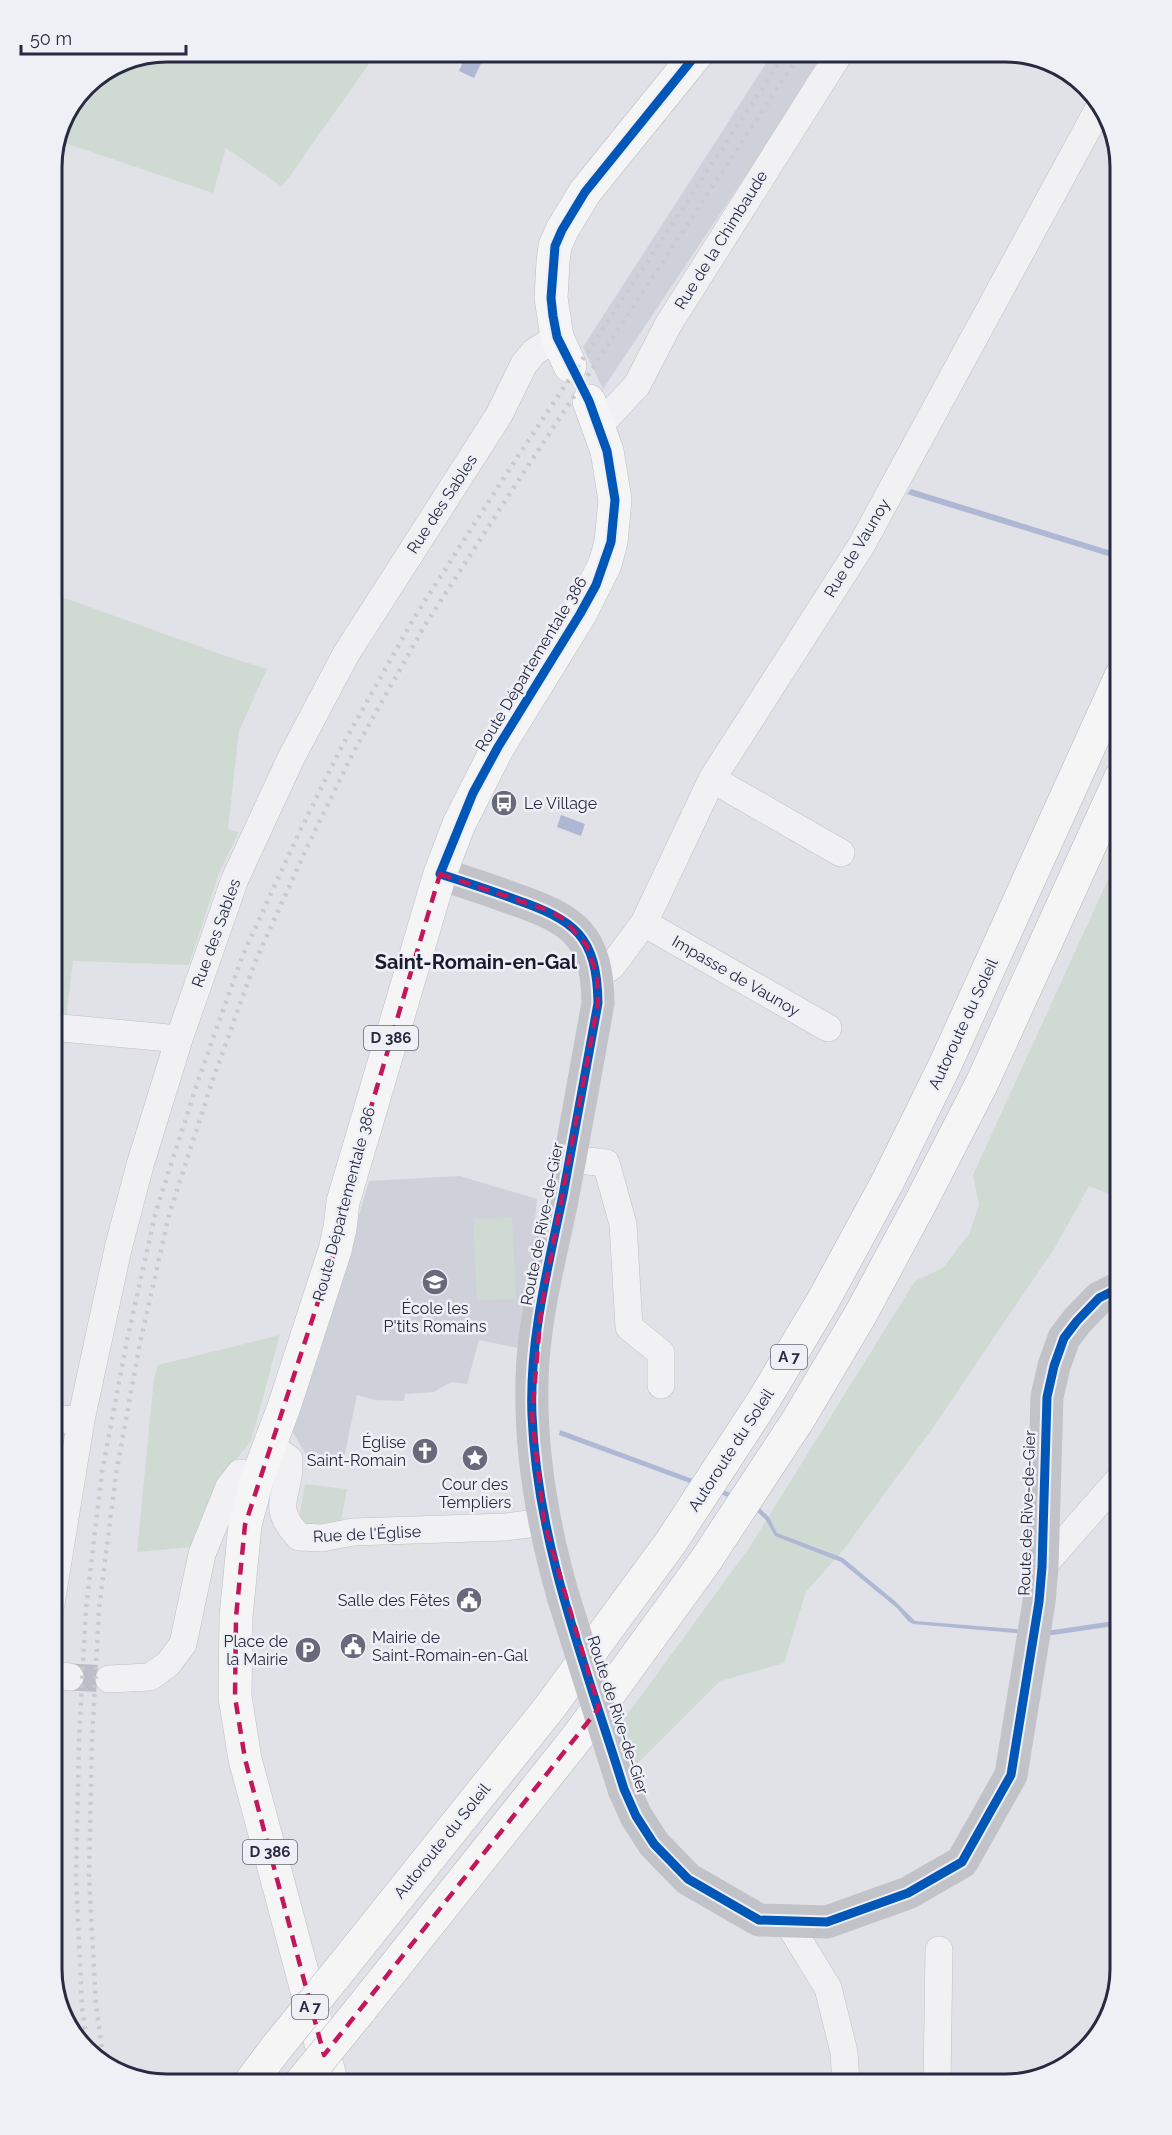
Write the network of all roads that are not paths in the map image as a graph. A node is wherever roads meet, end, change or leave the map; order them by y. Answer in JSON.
{"nodes":[{"id":1,"x":690,"y":62,"type":"edge"},
{"id":2,"x":834,"y":62,"type":"edge"},
{"id":3,"x":1096,"y":114,"type":"edge"},
{"id":4,"x":557,"y":337,"type":"junction"},
{"id":5,"x":570,"y":366,"type":"dead end"},
{"id":6,"x":594,"y":414,"type":"joint"},
{"id":7,"x":1111,"y":698,"type":"edge"},
{"id":8,"x":712,"y":779,"type":"junction"},
{"id":9,"x":1111,"y":799,"type":"edge"},
{"id":10,"x":841,"y":853,"type":"dead end"},
{"id":11,"x":440,"y":874,"type":"junction"},
{"id":12,"x":644,"y":923,"type":"junction"},
{"id":13,"x":597,"y":976,"type":"junction"},
{"id":14,"x":62,"y":1028,"type":"edge"},
{"id":15,"x":828,"y":1029,"type":"dead end"},
{"id":16,"x":179,"y":1039,"type":"junction"},
{"id":17,"x":570,"y":1159,"type":"junction"},
{"id":18,"x":1111,"y":1292,"type":"edge"},
{"id":19,"x":661,"y":1384,"type":"dead end"},
{"id":20,"x":62,"y":1419,"type":"edge"},
{"id":21,"x":81,"y":1420,"type":"junction"},
{"id":22,"x":269,"y":1445,"type":"junction"},
{"id":23,"x":258,"y":1476,"type":"junction"},
{"id":24,"x":1111,"y":1488,"type":"edge"},
{"id":25,"x":544,"y":1522,"type":"junction"},
{"id":26,"x":62,"y":1537,"type":"edge"},
{"id":27,"x":1042,"y":1567,"type":"junction"},
{"id":28,"x":108,"y":1679,"type":"tunnel mouth"},
{"id":29,"x":787,"y":1921,"type":"junction"},
{"id":30,"x":939,"y":1950,"type":"dead end"},
{"id":31,"x":257,"y":2073,"type":"edge"},
{"id":32,"x":309,"y":2073,"type":"edge"},
{"id":33,"x":329,"y":2073,"type":"edge"},
{"id":34,"x":845,"y":2074,"type":"edge"},
{"id":35,"x":937,"y":2074,"type":"edge"}],
"edges":[{"from":1,"to":4,"type":"main road"},
{"from":2,"to":6,"type":"street","name":"Rue de la Chimbaude"},
{"from":3,"to":8,"type":"street","name":"Rue de Vaunoy"},
{"from":4,"to":5,"type":"main road"},
{"from":4,"to":16,"type":"street","name":"Rue des Sables"},
{"from":6,"to":11,"type":"main road","name":"Route Départementale 386","number":"D 386"},
{"from":7,"to":31,"type":"main road","name":"Autoroute du Soleil","number":"A 7","bridge":true},
{"from":8,"to":10,"type":"street"},
{"from":8,"to":12,"type":"street","name":"Rue de Vaunoy"},
{"from":9,"to":32,"type":"main road","number":"A 7","bridge":true},
{"from":11,"to":13,"type":"main road","name":"Route de Rive-de-Gier"},
{"from":11,"to":22,"type":"main road","name":"Route Départementale 386","number":"D 386"},
{"from":12,"to":13,"type":"street","name":"Rue de Vaunoy"},
{"from":12,"to":15,"type":"street","name":"Impasse de Vaunoy"},
{"from":13,"to":17,"type":"main road","name":"Route de Rive-de-Gier"},
{"from":14,"to":16,"type":"street"},
{"from":16,"to":21,"type":"street","name":"Rue des Sables"},
{"from":17,"to":19,"type":"street"},
{"from":17,"to":25,"type":"main road","name":"Route de Rive-de-Gier"},
{"from":18,"to":27,"type":"main road","name":"Route de Rive-de-Gier"},
{"from":20,"to":21,"type":"street"},
{"from":21,"to":26,"type":"street","name":"Rue des Sables"},
{"from":22,"to":23,"type":"main road","name":"Route Départementale 386","number":"D 386"},
{"from":22,"to":25,"type":"street","name":"Rue de l'Église"},
{"from":23,"to":28,"type":"street"},
{"from":23,"to":33,"type":"main road","name":"Route Départementale 386","number":"D 386"},
{"from":24,"to":27,"type":"street"},
{"from":25,"to":29,"type":"main road","name":"Route de Rive-de-Gier","bridge":true},
{"from":27,"to":29,"type":"main road","name":"Route de Rive-de-Gier"},
{"from":29,"to":34,"type":"street"},
{"from":30,"to":35,"type":"street"}]}
